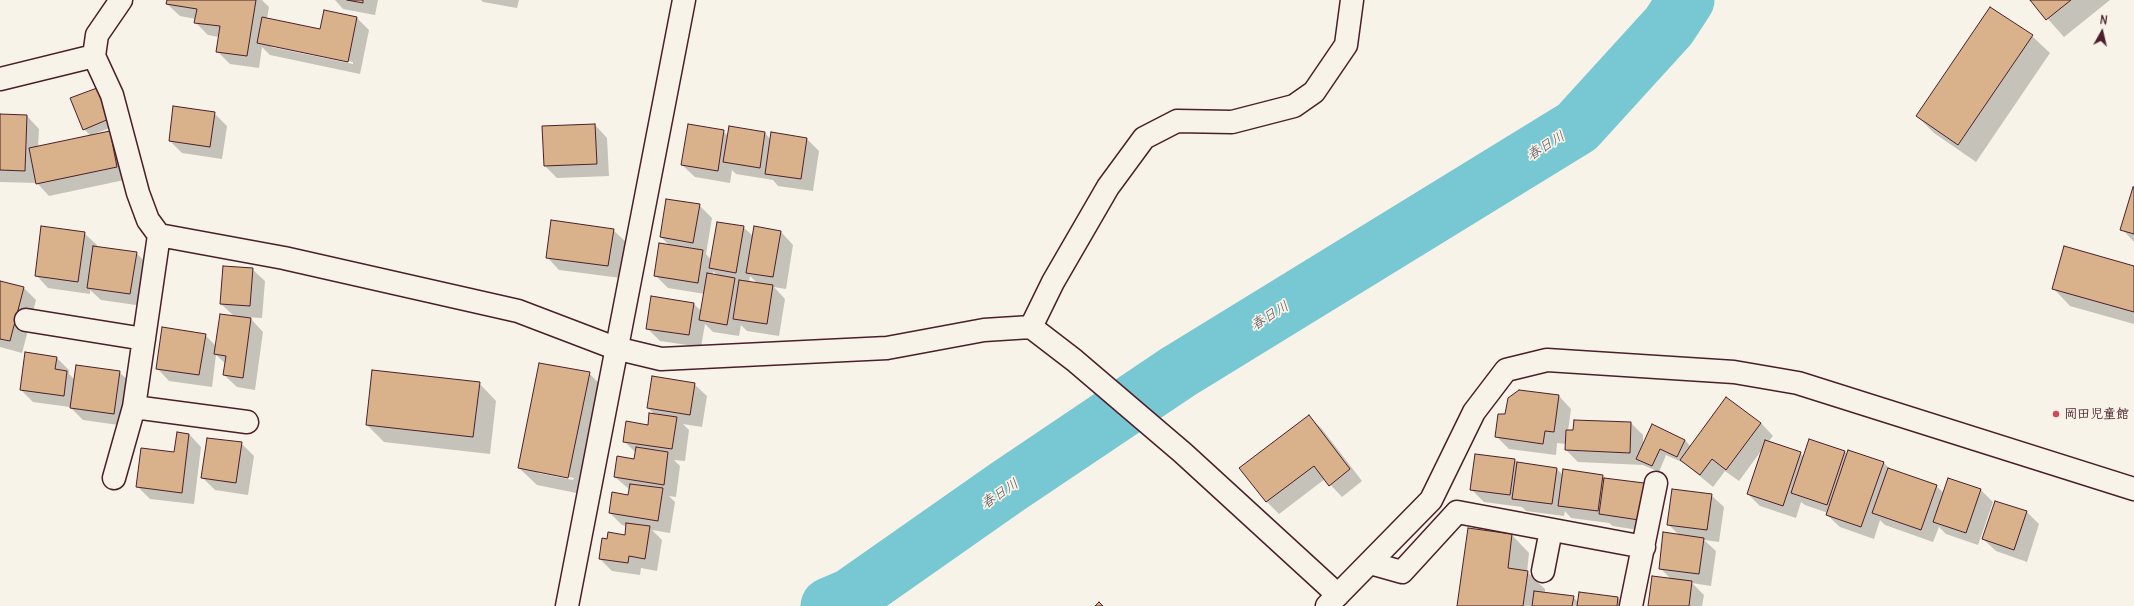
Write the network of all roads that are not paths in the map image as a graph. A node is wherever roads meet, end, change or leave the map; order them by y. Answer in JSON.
{"nodes":[{"id":1,"x":121,"y":0,"type":"edge"},
{"id":2,"x":684,"y":0,"type":"edge"},
{"id":3,"x":1352,"y":0,"type":"edge"},
{"id":4,"x":94,"y":56,"type":"junction"},
{"id":5,"x":0,"y":79,"type":"edge"},
{"id":6,"x":159,"y":235,"type":"junction"},
{"id":7,"x":26,"y":320,"type":"dead end"},
{"id":8,"x":1031,"y":327,"type":"junction"},
{"id":9,"x":144,"y":339,"type":"junction"},
{"id":10,"x":616,"y":348,"type":"junction"},
{"id":11,"x":134,"y":407,"type":"junction"},
{"id":12,"x":248,"y":422,"type":"dead end"},
{"id":13,"x":114,"y":478,"type":"dead end"},
{"id":14,"x":1656,"y":483,"type":"dead end"},
{"id":15,"x":2134,"y":489,"type":"edge"},
{"id":16,"x":1551,"y":530,"type":"junction"},
{"id":17,"x":1644,"y":547,"type":"junction"},
{"id":18,"x":1370,"y":563,"type":"junction"},
{"id":19,"x":1543,"y":571,"type":"dead end"},
{"id":20,"x":1333,"y":600,"type":"edge"},
{"id":21,"x":567,"y":606,"type":"edge"},
{"id":22,"x":1631,"y":606,"type":"edge"}],
"edges":[{"from":1,"to":4,"type":"street"},
{"from":2,"to":10,"type":"street"},
{"from":3,"to":8,"type":"street"},
{"from":4,"to":5,"type":"street"},
{"from":4,"to":6,"type":"street"},
{"from":6,"to":9,"type":"street"},
{"from":6,"to":10,"type":"street"},
{"from":7,"to":9,"type":"street"},
{"from":8,"to":10,"type":"street"},
{"from":8,"to":20,"type":"street"},
{"from":9,"to":11,"type":"street"},
{"from":10,"to":21,"type":"street"},
{"from":11,"to":12,"type":"street"},
{"from":11,"to":13,"type":"street"},
{"from":14,"to":17,"type":"street"},
{"from":15,"to":18,"type":"street"},
{"from":16,"to":17,"type":"street"},
{"from":16,"to":18,"type":"street"},
{"from":16,"to":19,"type":"street"},
{"from":17,"to":22,"type":"street"},
{"from":18,"to":20,"type":"street"}]}
